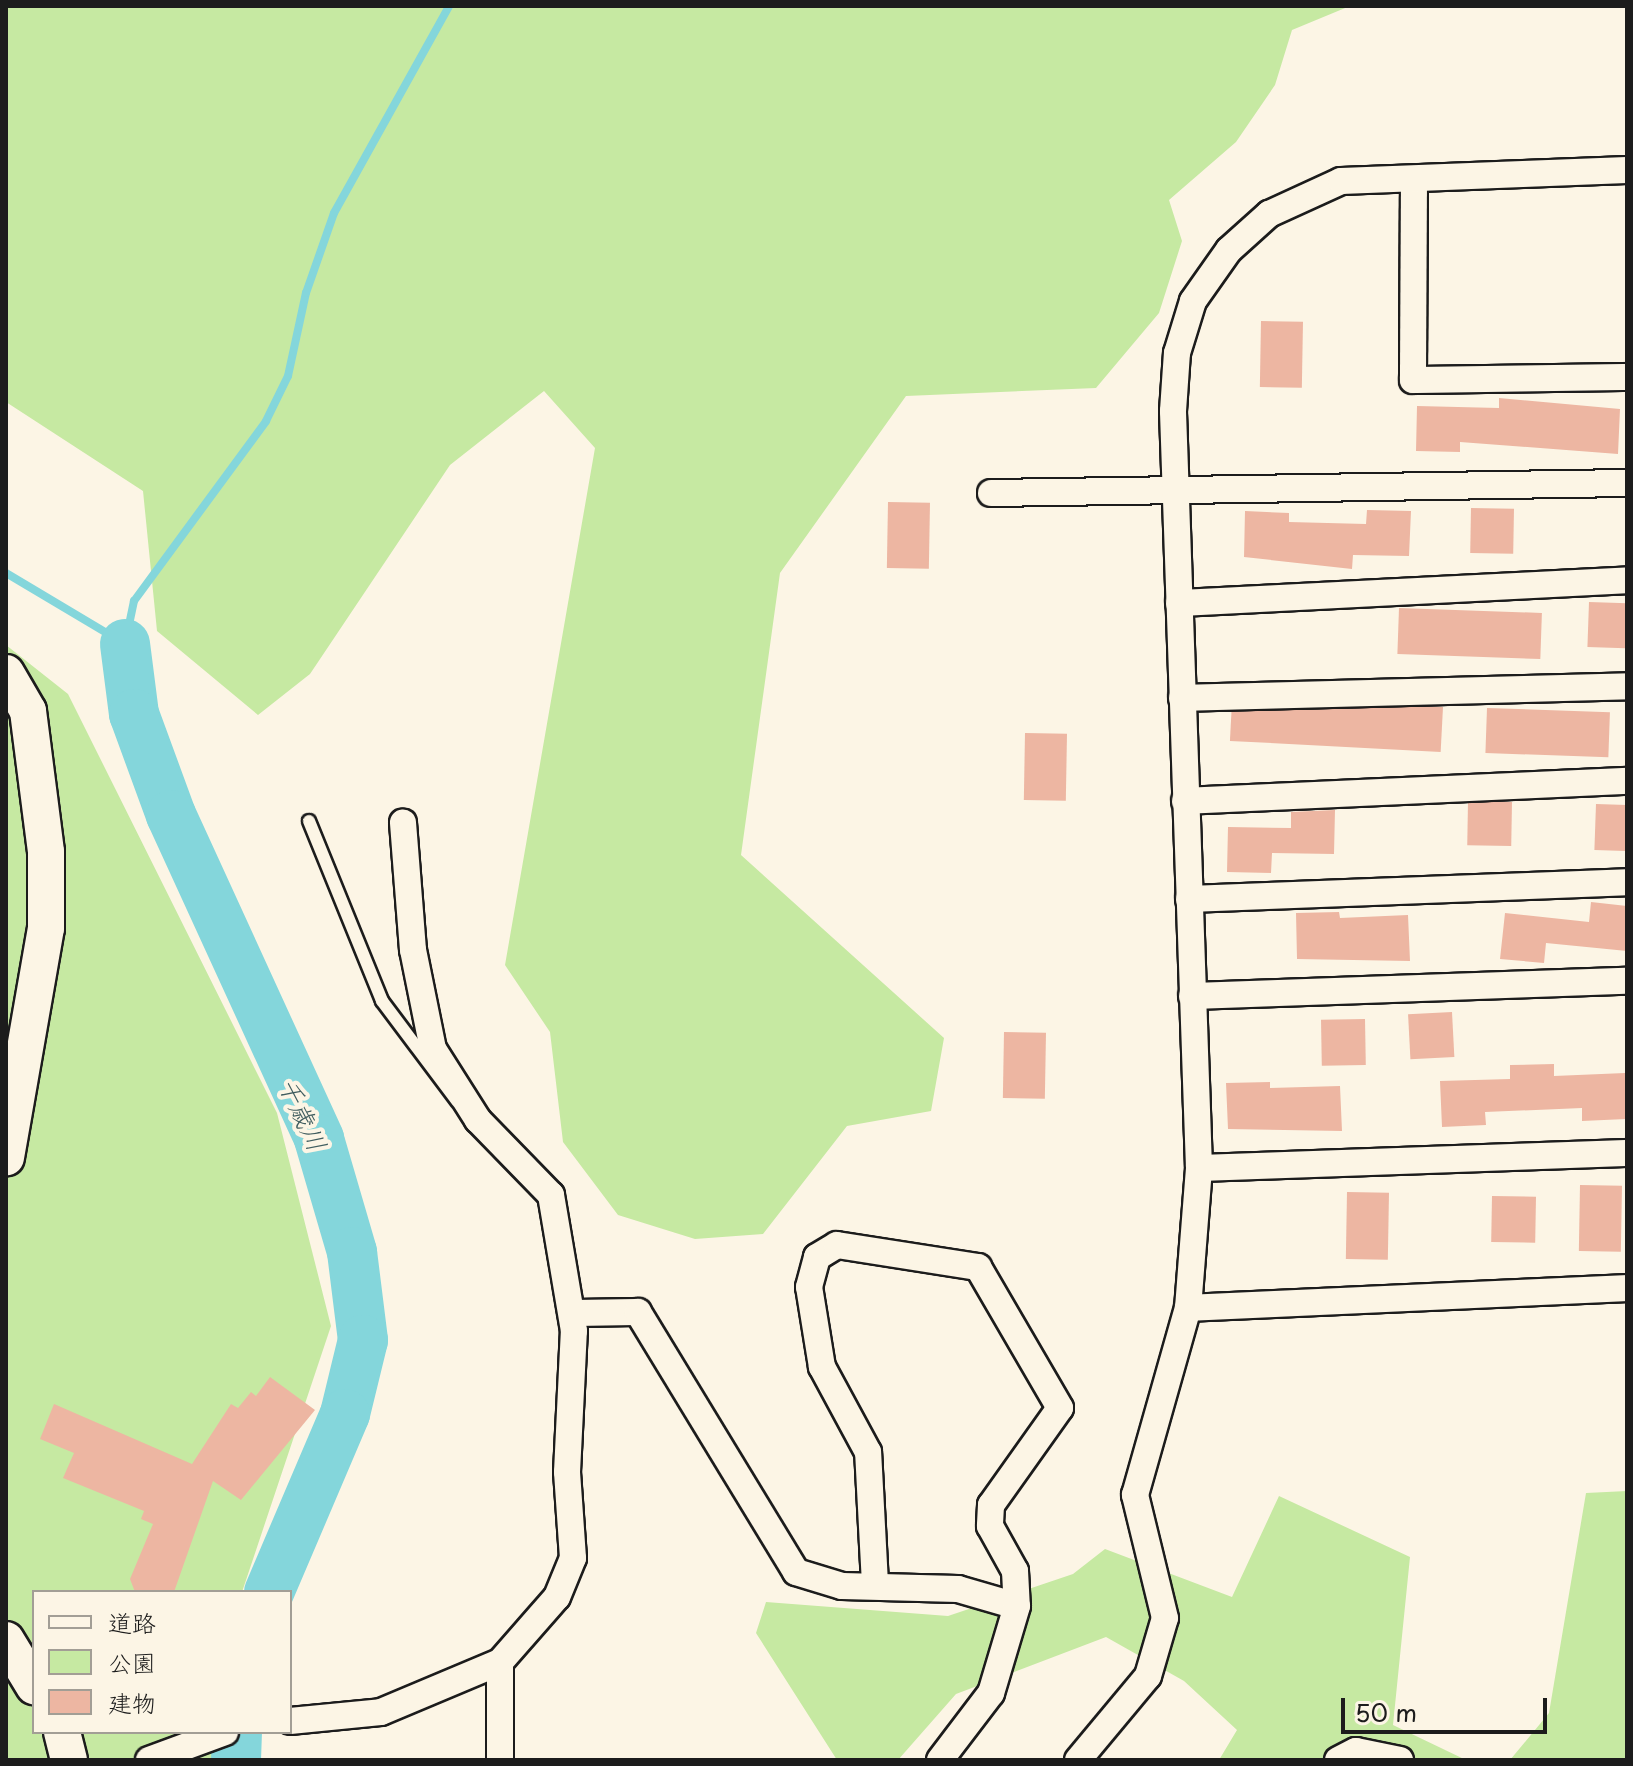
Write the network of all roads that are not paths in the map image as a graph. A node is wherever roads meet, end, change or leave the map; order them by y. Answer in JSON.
{"nodes":[{"id":1,"x":1627,"y":170,"type":"edge"},
{"id":2,"x":1414,"y":179,"type":"junction"},
{"id":3,"x":1627,"y":377,"type":"edge"},
{"id":4,"x":1627,"y":483,"type":"edge"},
{"id":5,"x":1175,"y":488,"type":"junction"},
{"id":6,"x":991,"y":493,"type":"dead end"},
{"id":7,"x":1627,"y":580,"type":"edge"},
{"id":8,"x":1179,"y":603,"type":"junction"},
{"id":9,"x":6,"y":673,"type":"edge"},
{"id":10,"x":1627,"y":686,"type":"edge"},
{"id":11,"x":1182,"y":698,"type":"junction"},
{"id":12,"x":1627,"y":781,"type":"edge"},
{"id":13,"x":1185,"y":801,"type":"junction"},
{"id":14,"x":309,"y":821,"type":"dead end"},
{"id":15,"x":403,"y":822,"type":"dead end"},
{"id":16,"x":1627,"y":882,"type":"edge"},
{"id":17,"x":1189,"y":899,"type":"junction"},
{"id":18,"x":1627,"y":981,"type":"edge"},
{"id":19,"x":1192,"y":996,"type":"junction"},
{"id":20,"x":467,"y":1104,"type":"junction"},
{"id":21,"x":1627,"y":1153,"type":"edge"},
{"id":22,"x":6,"y":1158,"type":"edge"},
{"id":23,"x":1199,"y":1168,"type":"junction"},
{"id":24,"x":1627,"y":1288,"type":"edge"},
{"id":25,"x":1188,"y":1308,"type":"junction"},
{"id":26,"x":573,"y":1313,"type":"junction"},
{"id":27,"x":875,"y":1584,"type":"junction"},
{"id":28,"x":1017,"y":1606,"type":"junction"},
{"id":29,"x":6,"y":1640,"type":"edge"},
{"id":30,"x":500,"y":1662,"type":"junction"},
{"id":31,"x":32,"y":1683,"type":"edge"},
{"id":32,"x":292,"y":1721,"type":"edge"},
{"id":33,"x":62,"y":1734,"type":"edge"},
{"id":34,"x":216,"y":1734,"type":"edge"},
{"id":35,"x":69,"y":1760,"type":"edge"},
{"id":36,"x":149,"y":1760,"type":"edge"},
{"id":37,"x":500,"y":1760,"type":"edge"},
{"id":38,"x":940,"y":1760,"type":"edge"},
{"id":39,"x":1078,"y":1760,"type":"edge"},
{"id":40,"x":1338,"y":1760,"type":"edge"},
{"id":41,"x":1400,"y":1760,"type":"edge"}],
"edges":[{"from":1,"to":2,"type":"street"},
{"from":2,"to":3,"type":"street"},
{"from":2,"to":5,"type":"street"},
{"from":4,"to":5,"type":"street"},
{"from":5,"to":6,"type":"street"},
{"from":5,"to":8,"type":"street"},
{"from":7,"to":8,"type":"street"},
{"from":8,"to":11,"type":"street"},
{"from":9,"to":22,"type":"main road"},
{"from":10,"to":11,"type":"street"},
{"from":11,"to":13,"type":"street"},
{"from":12,"to":13,"type":"street"},
{"from":13,"to":17,"type":"street"},
{"from":14,"to":20,"type":"lane"},
{"from":15,"to":20,"type":"street"},
{"from":16,"to":17,"type":"street"},
{"from":17,"to":19,"type":"street"},
{"from":18,"to":19,"type":"street"},
{"from":19,"to":23,"type":"street"},
{"from":20,"to":26,"type":"street"},
{"from":21,"to":23,"type":"street"},
{"from":23,"to":25,"type":"street"},
{"from":24,"to":25,"type":"street"},
{"from":25,"to":39,"type":"street"},
{"from":26,"to":27,"type":"street"},
{"from":26,"to":30,"type":"street"},
{"from":27,"to":28,"type":"street"},
{"from":27,"to":28,"type":"street"},
{"from":28,"to":38,"type":"street"},
{"from":29,"to":31,"type":"main road"},
{"from":30,"to":32,"type":"street"},
{"from":30,"to":37,"type":"street"},
{"from":33,"to":35,"type":"main road"},
{"from":34,"to":36,"type":"street"},
{"from":40,"to":41,"type":"street"}]}
